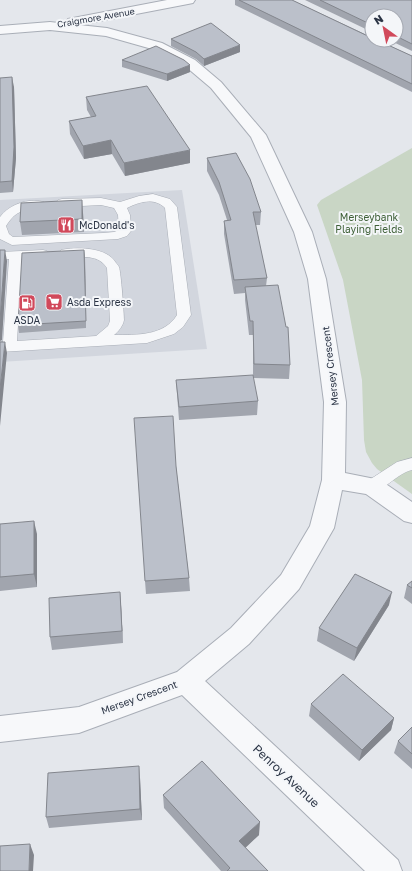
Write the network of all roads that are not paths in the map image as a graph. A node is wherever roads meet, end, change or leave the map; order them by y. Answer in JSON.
{"nodes":[{"id":1,"x":184,"y":1,"type":"edge"},
{"id":2,"x":50,"y":26,"type":"junction"},
{"id":3,"x":0,"y":30,"type":"edge"},
{"id":4,"x":119,"y":207,"type":"junction"},
{"id":5,"x":0,"y":227,"type":"edge"},
{"id":6,"x":16,"y":255,"type":"junction"},
{"id":7,"x":0,"y":256,"type":"edge"},
{"id":8,"x":99,"y":340,"type":"junction"},
{"id":9,"x":5,"y":347,"type":"edge"},
{"id":10,"x":412,"y":464,"type":"edge"},
{"id":11,"x":333,"y":480,"type":"junction"},
{"id":12,"x":372,"y":486,"type":"junction"},
{"id":13,"x":412,"y":514,"type":"edge"},
{"id":14,"x":186,"y":680,"type":"junction"},
{"id":15,"x":0,"y":729,"type":"edge"},
{"id":16,"x":387,"y":871,"type":"edge"}],
"edges":[{"from":1,"to":2,"type":"street","name":"Craigmore Avenue"},
{"from":2,"to":3,"type":"street","name":"Mersey Crescent"},
{"from":2,"to":11,"type":"street","name":"Mersey Crescent"},
{"from":4,"to":5,"type":"lane"},
{"from":4,"to":5,"type":"lane"},
{"from":4,"to":8,"type":"lane"},
{"from":6,"to":7,"type":"lane"},
{"from":6,"to":8,"type":"lane"},
{"from":6,"to":9,"type":"lane"},
{"from":8,"to":9,"type":"lane"},
{"from":10,"to":12,"type":"lane"},
{"from":11,"to":12,"type":"street"},
{"from":11,"to":14,"type":"street","name":"Mersey Crescent"},
{"from":12,"to":13,"type":"street"},
{"from":14,"to":15,"type":"street","name":"Mersey Crescent"},
{"from":14,"to":16,"type":"street","name":"Penroy Avenue"}]}
